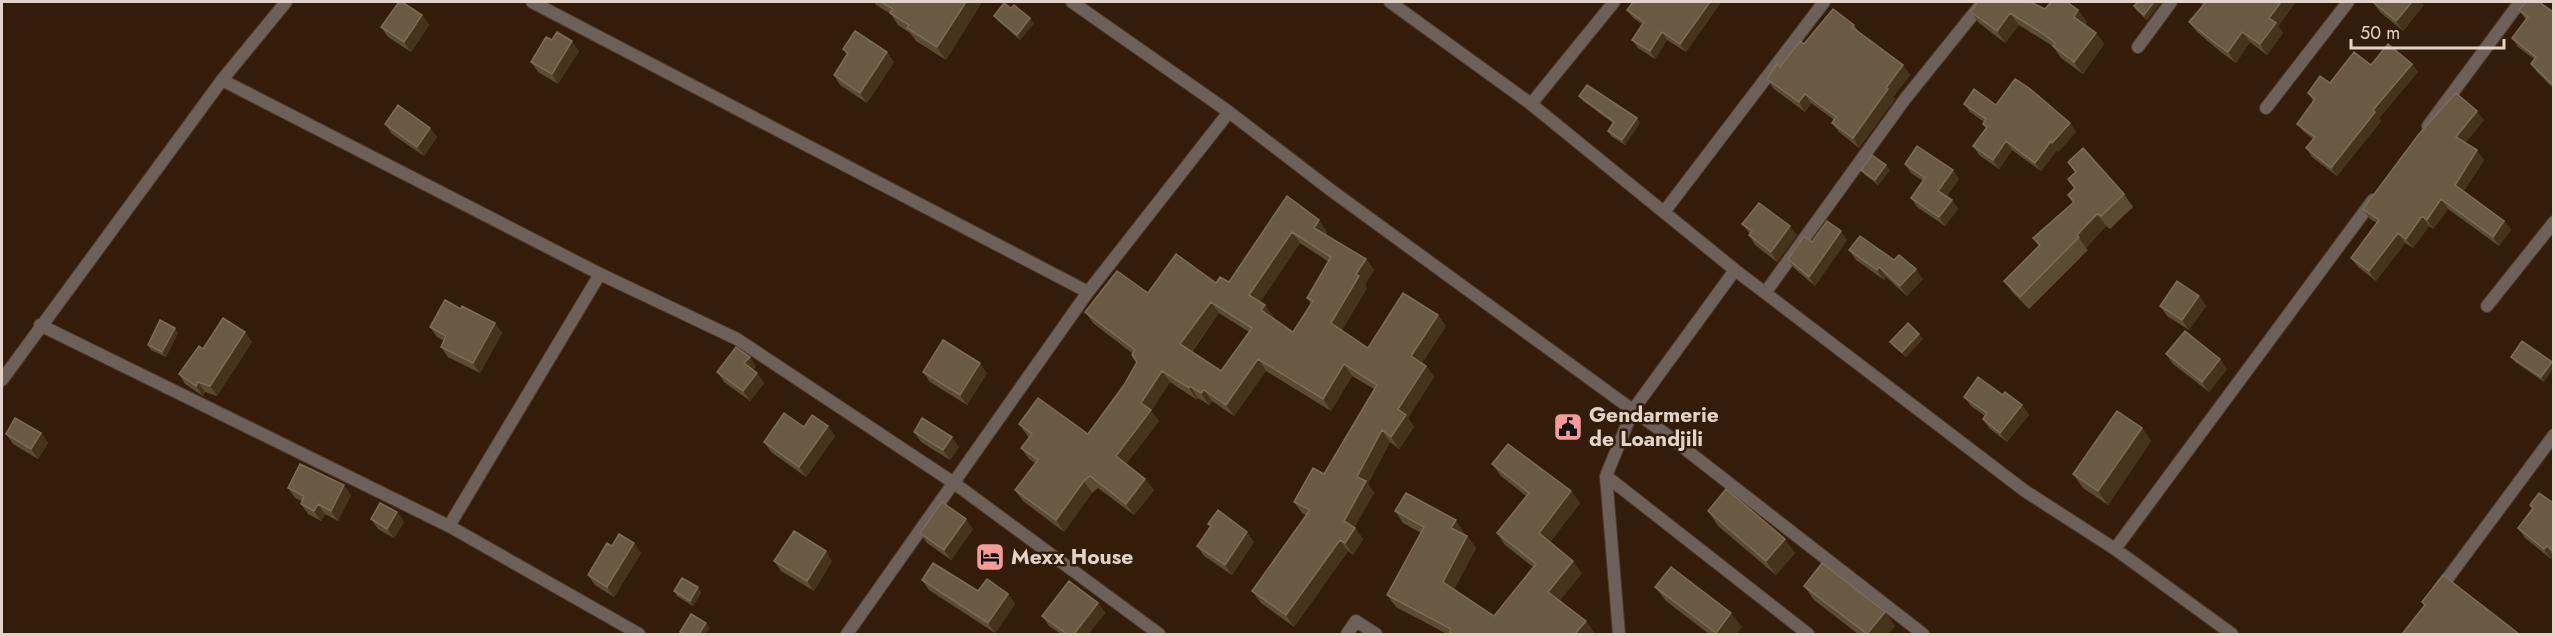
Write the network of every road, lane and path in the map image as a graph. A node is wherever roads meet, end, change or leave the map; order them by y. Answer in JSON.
{"nodes":[{"id":1,"x":285,"y":2,"type":"edge"},
{"id":2,"x":532,"y":2,"type":"edge"},
{"id":3,"x":1072,"y":2,"type":"edge"},
{"id":4,"x":1390,"y":2,"type":"edge"},
{"id":5,"x":1614,"y":2,"type":"edge"},
{"id":6,"x":1824,"y":2,"type":"edge"},
{"id":7,"x":1983,"y":2,"type":"edge"},
{"id":8,"x":2171,"y":2,"type":"edge"},
{"id":9,"x":2348,"y":2,"type":"edge"},
{"id":10,"x":2520,"y":2,"type":"edge"},
{"id":11,"x":2138,"y":47,"type":"dead end"},
{"id":12,"x":222,"y":80,"type":"junction"},
{"id":13,"x":1531,"y":104,"type":"junction"},
{"id":14,"x":2266,"y":108,"type":"dead end"},
{"id":15,"x":1229,"y":112,"type":"junction"},
{"id":16,"x":2421,"y":136,"type":"edge"},
{"id":17,"x":2378,"y":194,"type":"edge"},
{"id":18,"x":1664,"y":212,"type":"junction"},
{"id":19,"x":2553,"y":222,"type":"edge"},
{"id":20,"x":1735,"y":270,"type":"junction"},
{"id":21,"x":600,"y":274,"type":"junction"},
{"id":22,"x":1088,"y":291,"type":"junction"},
{"id":23,"x":1765,"y":293,"type":"junction"},
{"id":24,"x":2487,"y":306,"type":"dead end"},
{"id":25,"x":40,"y":325,"type":"junction"},
{"id":26,"x":2,"y":380,"type":"edge"},
{"id":27,"x":1633,"y":410,"type":"junction"},
{"id":28,"x":2553,"y":435,"type":"edge"},
{"id":29,"x":1606,"y":476,"type":"junction"},
{"id":30,"x":954,"y":483,"type":"junction"},
{"id":31,"x":449,"y":526,"type":"junction"},
{"id":32,"x":2115,"y":549,"type":"junction"},
{"id":33,"x":2434,"y":596,"type":"edge"},
{"id":34,"x":639,"y":634,"type":"edge"},
{"id":35,"x":848,"y":634,"type":"edge"},
{"id":36,"x":1159,"y":634,"type":"edge"},
{"id":37,"x":1347,"y":634,"type":"edge"},
{"id":38,"x":1376,"y":634,"type":"edge"},
{"id":39,"x":1619,"y":634,"type":"edge"},
{"id":40,"x":1808,"y":634,"type":"edge"},
{"id":41,"x":1923,"y":634,"type":"edge"},
{"id":42,"x":2232,"y":634,"type":"edge"}],
"edges":[{"from":1,"to":12,"type":"street"},
{"from":2,"to":22,"type":"street"},
{"from":3,"to":15,"type":"street"},
{"from":4,"to":13,"type":"street"},
{"from":5,"to":13,"type":"street"},
{"from":6,"to":18,"type":"street"},
{"from":7,"to":23,"type":"street"},
{"from":8,"to":11,"type":"street"},
{"from":9,"to":14,"type":"street"},
{"from":10,"to":16,"type":"street"},
{"from":12,"to":21,"type":"street"},
{"from":12,"to":25,"type":"street"},
{"from":13,"to":18,"type":"street"},
{"from":15,"to":22,"type":"street"},
{"from":15,"to":27,"type":"street"},
{"from":17,"to":32,"type":"street"},
{"from":18,"to":20,"type":"street"},
{"from":19,"to":24,"type":"street"},
{"from":20,"to":23,"type":"street"},
{"from":20,"to":27,"type":"street"},
{"from":21,"to":30,"type":"street"},
{"from":21,"to":31,"type":"street"},
{"from":22,"to":30,"type":"street"},
{"from":23,"to":32,"type":"street"},
{"from":25,"to":26,"type":"street"},
{"from":25,"to":31,"type":"street"},
{"from":27,"to":29,"type":"street"},
{"from":27,"to":41,"type":"street"},
{"from":28,"to":33,"type":"street"},
{"from":29,"to":39,"type":"street"},
{"from":29,"to":40,"type":"street"},
{"from":30,"to":35,"type":"street"},
{"from":30,"to":36,"type":"street"},
{"from":31,"to":34,"type":"street"},
{"from":32,"to":42,"type":"street"},
{"from":37,"to":38,"type":"street"}]}
